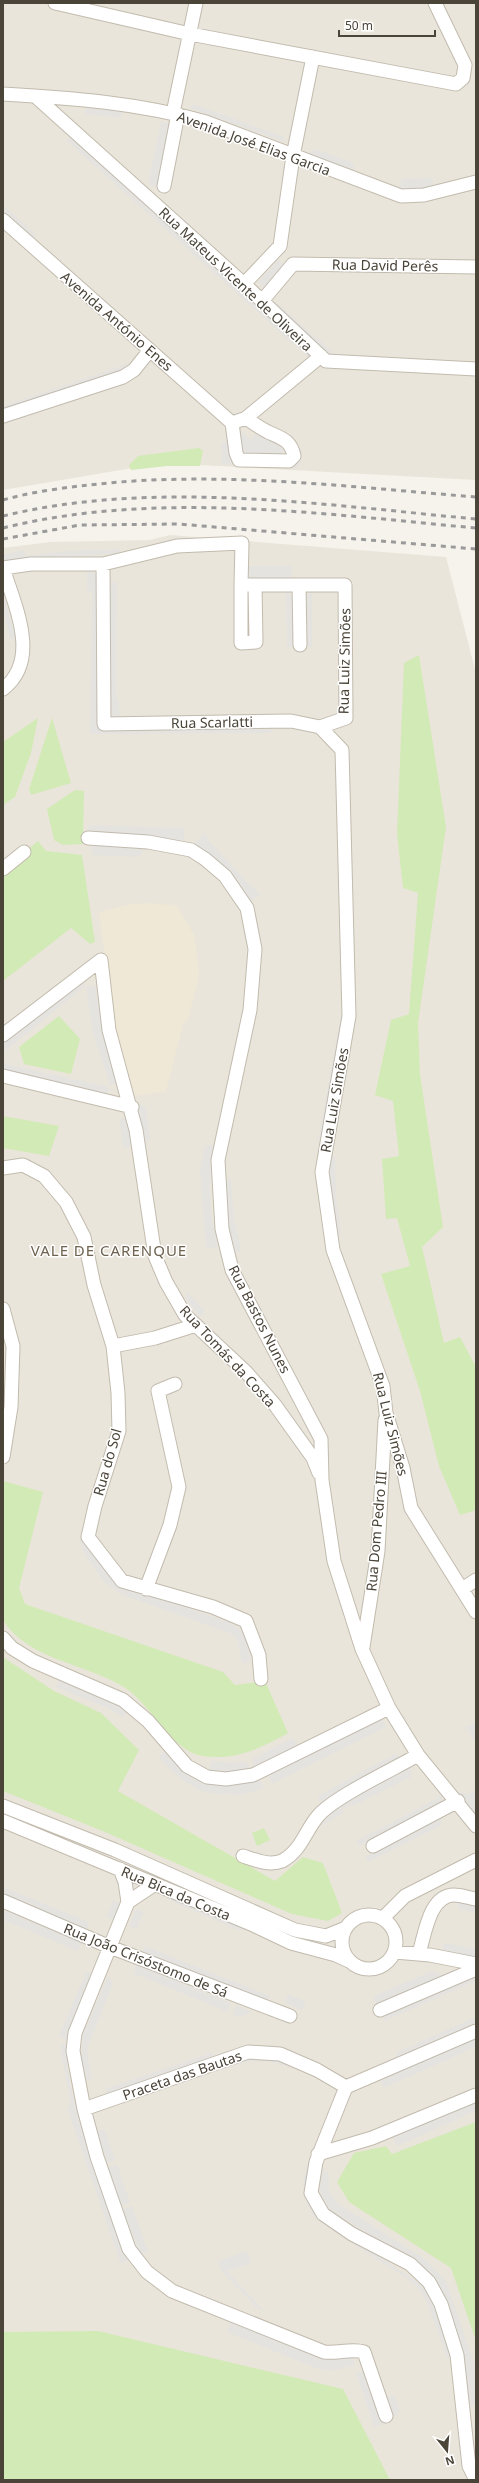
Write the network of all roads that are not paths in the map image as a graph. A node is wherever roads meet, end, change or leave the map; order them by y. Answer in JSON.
{"nodes":[{"id":1,"x":55,"y":3,"type":"edge"},
{"id":2,"x":196,"y":3,"type":"edge"},
{"id":3,"x":435,"y":3,"type":"edge"},
{"id":4,"x":190,"y":34,"type":"junction"},
{"id":5,"x":313,"y":57,"type":"junction"},
{"id":6,"x":3,"y":94,"type":"edge"},
{"id":7,"x":35,"y":96,"type":"junction"},
{"id":8,"x":175,"y":113,"type":"junction"},
{"id":9,"x":293,"y":156,"type":"junction"},
{"id":10,"x":476,"y":182,"type":"edge"},
{"id":11,"x":164,"y":186,"type":"dead end"},
{"id":12,"x":3,"y":221,"type":"edge"},
{"id":13,"x":280,"y":246,"type":"junction"},
{"id":14,"x":293,"y":264,"type":"junction"},
{"id":15,"x":476,"y":267,"type":"edge"},
{"id":16,"x":244,"y":284,"type":"junction"},
{"id":17,"x":262,"y":301,"type":"junction"},
{"id":18,"x":150,"y":350,"type":"junction"},
{"id":19,"x":321,"y":356,"type":"junction"},
{"id":20,"x":476,"y":368,"type":"edge"},
{"id":21,"x":3,"y":416,"type":"edge"},
{"id":22,"x":246,"y":418,"type":"junction"},
{"id":23,"x":232,"y":423,"type":"junction"},
{"id":24,"x":103,"y":564,"type":"junction"},
{"id":25,"x":3,"y":568,"type":"edge"},
{"id":26,"x":241,"y":585,"type":"junction"},
{"id":27,"x":255,"y":585,"type":"junction"},
{"id":28,"x":299,"y":585,"type":"junction"},
{"id":29,"x":300,"y":645,"type":"dead end"},
{"id":30,"x":3,"y":689,"type":"edge"},
{"id":31,"x":320,"y":727,"type":"junction"},
{"id":32,"x":88,"y":838,"type":"dead end"},
{"id":33,"x":24,"y":852,"type":"dead end"},
{"id":34,"x":3,"y":869,"type":"edge"},
{"id":35,"x":3,"y":1034,"type":"edge"},
{"id":36,"x":3,"y":1076,"type":"edge"},
{"id":37,"x":132,"y":1107,"type":"junction"},
{"id":38,"x":3,"y":1168,"type":"edge"},
{"id":39,"x":3,"y":1309,"type":"edge"},
{"id":40,"x":196,"y":1325,"type":"junction"},
{"id":41,"x":113,"y":1346,"type":"junction"},
{"id":42,"x":175,"y":1384,"type":"dead end"},
{"id":43,"x":386,"y":1413,"type":"junction"},
{"id":44,"x":3,"y":1457,"type":"edge"},
{"id":45,"x":322,"y":1480,"type":"junction"},
{"id":46,"x":476,"y":1580,"type":"edge"},
{"id":47,"x":146,"y":1589,"type":"junction"},
{"id":48,"x":462,"y":1589,"type":"junction"},
{"id":49,"x":476,"y":1612,"type":"edge"},
{"id":50,"x":3,"y":1638,"type":"edge"},
{"id":51,"x":362,"y":1649,"type":"junction"},
{"id":52,"x":261,"y":1679,"type":"dead end"},
{"id":53,"x":389,"y":1708,"type":"junction"},
{"id":54,"x":418,"y":1755,"type":"junction"},
{"id":55,"x":458,"y":1801,"type":"junction"},
{"id":56,"x":3,"y":1806,"type":"edge"},
{"id":57,"x":3,"y":1821,"type":"edge"},
{"id":58,"x":476,"y":1826,"type":"edge"},
{"id":59,"x":373,"y":1846,"type":"dead end"},
{"id":60,"x":243,"y":1856,"type":"dead end"},
{"id":61,"x":476,"y":1860,"type":"edge"},
{"id":62,"x":120,"y":1869,"type":"junction"},
{"id":63,"x":155,"y":1884,"type":"junction"},
{"id":64,"x":476,"y":1899,"type":"edge"},
{"id":65,"x":3,"y":1901,"type":"edge"},
{"id":66,"x":128,"y":1902,"type":"junction"},
{"id":67,"x":383,"y":1918,"type":"junction"},
{"id":68,"x":346,"y":1928,"type":"junction"},
{"id":69,"x":110,"y":1947,"type":"junction"},
{"id":70,"x":395,"y":1952,"type":"junction"},
{"id":71,"x":419,"y":1954,"type":"junction"},
{"id":72,"x":349,"y":1961,"type":"junction"},
{"id":73,"x":476,"y":1964,"type":"edge"},
{"id":74,"x":476,"y":1969,"type":"edge"},
{"id":75,"x":380,"y":2010,"type":"dead end"},
{"id":76,"x":290,"y":2016,"type":"dead end"},
{"id":77,"x":476,"y":2031,"type":"edge"},
{"id":78,"x":346,"y":2087,"type":"junction"},
{"id":79,"x":476,"y":2095,"type":"edge"},
{"id":80,"x":84,"y":2109,"type":"junction"},
{"id":81,"x":318,"y":2154,"type":"junction"},
{"id":82,"x":386,"y":2416,"type":"dead end"},
{"id":83,"x":476,"y":2480,"type":"edge"}],
"edges":[{"from":1,"to":4,"type":"street"},
{"from":2,"to":4,"type":"street"},
{"from":3,"to":5,"type":"street"},
{"from":4,"to":5,"type":"street"},
{"from":4,"to":8,"type":"street"},
{"from":5,"to":9,"type":"street"},
{"from":6,"to":7,"type":"street","name":"Avenida José Elias Garcia"},
{"from":7,"to":8,"type":"street","name":"Avenida José Elias Garcia"},
{"from":7,"to":16,"type":"street","name":"Rua Mateus Vicente de Oliveira"},
{"from":8,"to":9,"type":"street","name":"Avenida José Elias Garcia"},
{"from":8,"to":11,"type":"street"},
{"from":9,"to":10,"type":"street","name":"Avenida José Elias Garcia"},
{"from":9,"to":13,"type":"street"},
{"from":12,"to":18,"type":"street","name":"Avenida António Enes"},
{"from":13,"to":14,"type":"street"},
{"from":13,"to":16,"type":"street"},
{"from":14,"to":15,"type":"street","name":"Rua David Perês"},
{"from":14,"to":17,"type":"street"},
{"from":16,"to":17,"type":"street","name":"Rua Mateus Vicente de Oliveira"},
{"from":17,"to":19,"type":"street","name":"Rua Mateus Vicente de Oliveira"},
{"from":18,"to":21,"type":"street"},
{"from":18,"to":23,"type":"street","name":"Avenida António Enes"},
{"from":19,"to":20,"type":"street","name":"Rua Mateus Vicente de Oliveira"},
{"from":19,"to":22,"type":"street"},
{"from":22,"to":23,"type":"street"},
{"from":22,"to":23,"type":"street"},
{"from":24,"to":25,"type":"street"},
{"from":24,"to":26,"type":"street"},
{"from":24,"to":31,"type":"street","name":"Rua Scarlatti"},
{"from":25,"to":30,"type":"street"},
{"from":26,"to":27,"type":"street"},
{"from":26,"to":27,"type":"street"},
{"from":27,"to":28,"type":"street"},
{"from":28,"to":29,"type":"street"},
{"from":28,"to":31,"type":"street","name":"Rua Luiz Simões"},
{"from":31,"to":43,"type":"street","name":"Rua Luiz Simões"},
{"from":32,"to":45,"type":"street","name":"Rua Bastos Nunes"},
{"from":33,"to":34,"type":"street"},
{"from":35,"to":37,"type":"street","name":"Rua Tomás da Costa"},
{"from":36,"to":37,"type":"street"},
{"from":37,"to":40,"type":"street","name":"Rua Tomás da Costa"},
{"from":38,"to":41,"type":"street","name":"Rua do Sol"},
{"from":39,"to":44,"type":"street"},
{"from":40,"to":41,"type":"street"},
{"from":40,"to":45,"type":"street","name":"Rua Tomás da Costa"},
{"from":41,"to":47,"type":"street","name":"Rua do Sol"},
{"from":42,"to":47,"type":"street"},
{"from":43,"to":48,"type":"street","name":"Rua Luiz Simões"},
{"from":43,"to":51,"type":"street","name":"Rua Dom Pedro III"},
{"from":45,"to":51,"type":"street","name":"Rua Bastos Nunes"},
{"from":46,"to":48,"type":"street"},
{"from":47,"to":52,"type":"street","name":"Rua do Sol"},
{"from":48,"to":49,"type":"street","name":"Rua Luiz Simões"},
{"from":50,"to":53,"type":"street"},
{"from":51,"to":53,"type":"street","name":"Rua Bastos Nunes"},
{"from":53,"to":54,"type":"street","name":"Rua Bastos Nunes"},
{"from":54,"to":55,"type":"street","name":"Rua Bastos Nunes"},
{"from":54,"to":60,"type":"street"},
{"from":55,"to":58,"type":"street","name":"Rua Bastos Nunes"},
{"from":55,"to":59,"type":"street"},
{"from":56,"to":68,"type":"street","name":"Rua Bica da Costa"},
{"from":57,"to":62,"type":"street","name":"Rua Bica da Costa"},
{"from":61,"to":67,"type":"street"},
{"from":62,"to":63,"type":"street","name":"Rua Bica da Costa"},
{"from":62,"to":66,"type":"street"},
{"from":63,"to":66,"type":"street"},
{"from":63,"to":72,"type":"street","name":"Rua Bica da Costa"},
{"from":64,"to":71,"type":"street"},
{"from":65,"to":69,"type":"street","name":"Rua João Crisóstomo de Sá"},
{"from":66,"to":69,"type":"street"},
{"from":67,"to":68,"type":"street"},
{"from":67,"to":70,"type":"street"},
{"from":68,"to":72,"type":"street"},
{"from":69,"to":76,"type":"street","name":"Rua João Crisóstomo de Sá"},
{"from":69,"to":80,"type":"street"},
{"from":70,"to":71,"type":"street"},
{"from":70,"to":72,"type":"street"},
{"from":71,"to":73,"type":"street"},
{"from":74,"to":75,"type":"street"},
{"from":77,"to":78,"type":"street"},
{"from":78,"to":80,"type":"street","name":"Praceta das Bautas"},
{"from":78,"to":81,"type":"street"},
{"from":79,"to":81,"type":"street"},
{"from":80,"to":82,"type":"street"},
{"from":81,"to":83,"type":"street"}]}
